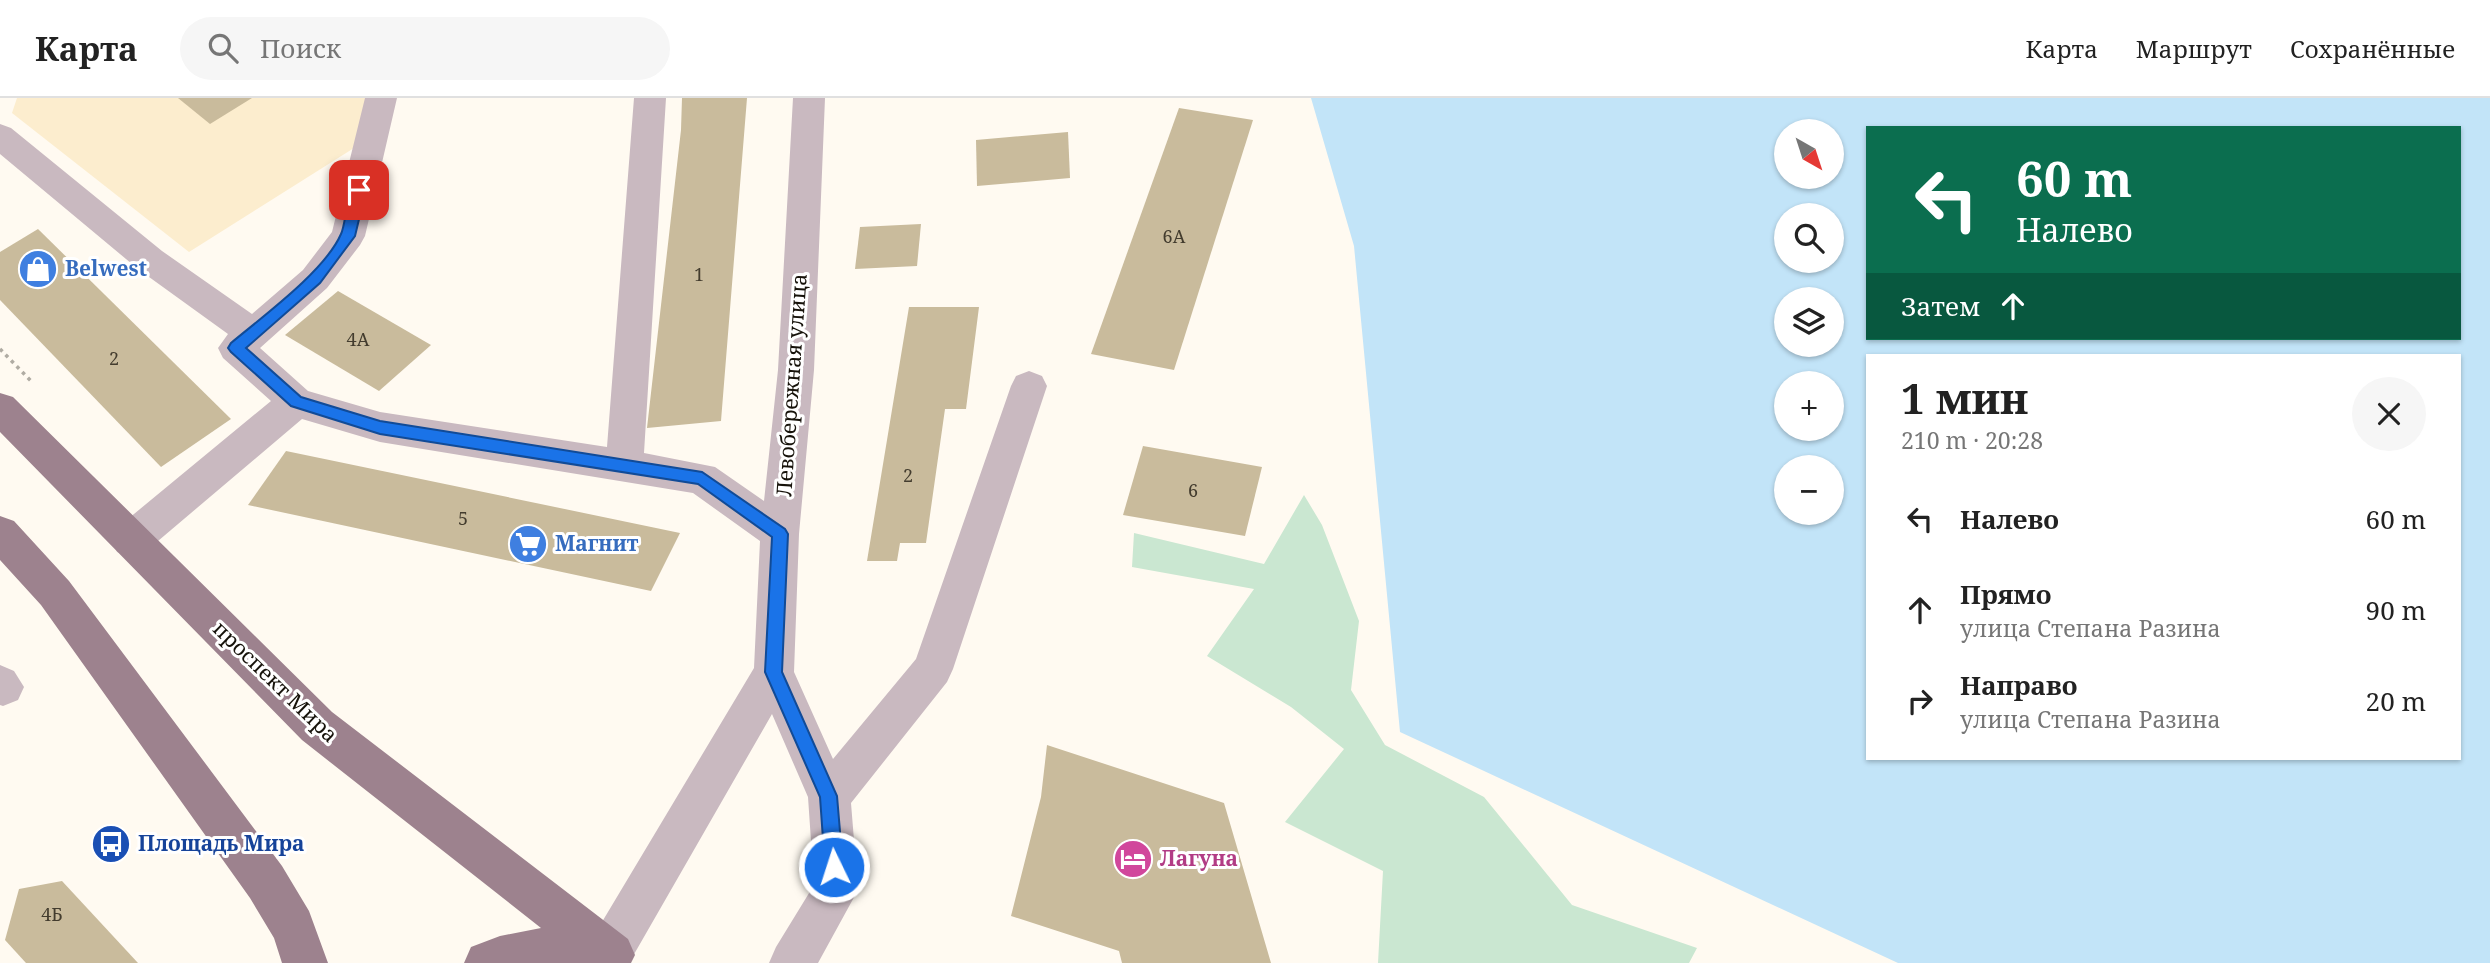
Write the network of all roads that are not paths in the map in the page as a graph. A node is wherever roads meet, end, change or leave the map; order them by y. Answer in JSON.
{"nodes":[{"id":1,"x":381,"y":98,"type":"edge"},
{"id":2,"x":650,"y":98,"type":"edge"},
{"id":3,"x":809,"y":98,"type":"edge"},
{"id":4,"x":0,"y":136,"type":"edge"},
{"id":5,"x":253,"y":332,"type":"junction"},
{"id":6,"x":1029,"y":386,"type":"dead end"},
{"id":7,"x":296,"y":402,"type":"junction"},
{"id":8,"x":0,"y":408,"type":"edge"},
{"id":9,"x":624,"y":466,"type":"junction"},
{"id":10,"x":0,"y":533,"type":"edge"},
{"id":11,"x":780,"y":534,"type":"junction"},
{"id":12,"x":131,"y":540,"type":"junction"},
{"id":13,"x":774,"y":672,"type":"junction"},
{"id":14,"x":829,"y":796,"type":"junction"},
{"id":15,"x":617,"y":958,"type":"edge"},
{"id":16,"x":305,"y":963,"type":"edge"},
{"id":17,"x":486,"y":963,"type":"edge"},
{"id":18,"x":792,"y":963,"type":"edge"}],
"edges":[{"from":1,"to":5,"type":"street"},
{"from":2,"to":9,"type":"street"},
{"from":3,"to":11,"type":"street","name":"Левобережная улица"},
{"from":4,"to":5,"type":"street"},
{"from":5,"to":7,"type":"street"},
{"from":6,"to":14,"type":"street"},
{"from":7,"to":9,"type":"street"},
{"from":7,"to":12,"type":"street"},
{"from":8,"to":12,"type":"main road","name":"проспект Мира"},
{"from":9,"to":11,"type":"street"},
{"from":10,"to":16,"type":"main road"},
{"from":11,"to":13,"type":"street","name":"Левобережная улица"},
{"from":12,"to":15,"type":"main road","name":"проспект Мира"},
{"from":13,"to":14,"type":"street","name":"Левобережная улица"},
{"from":13,"to":15,"type":"street","name":"Левобережная улица"},
{"from":14,"to":18,"type":"street","name":"Левобережная улица"},
{"from":15,"to":17,"type":"main road"}]}
